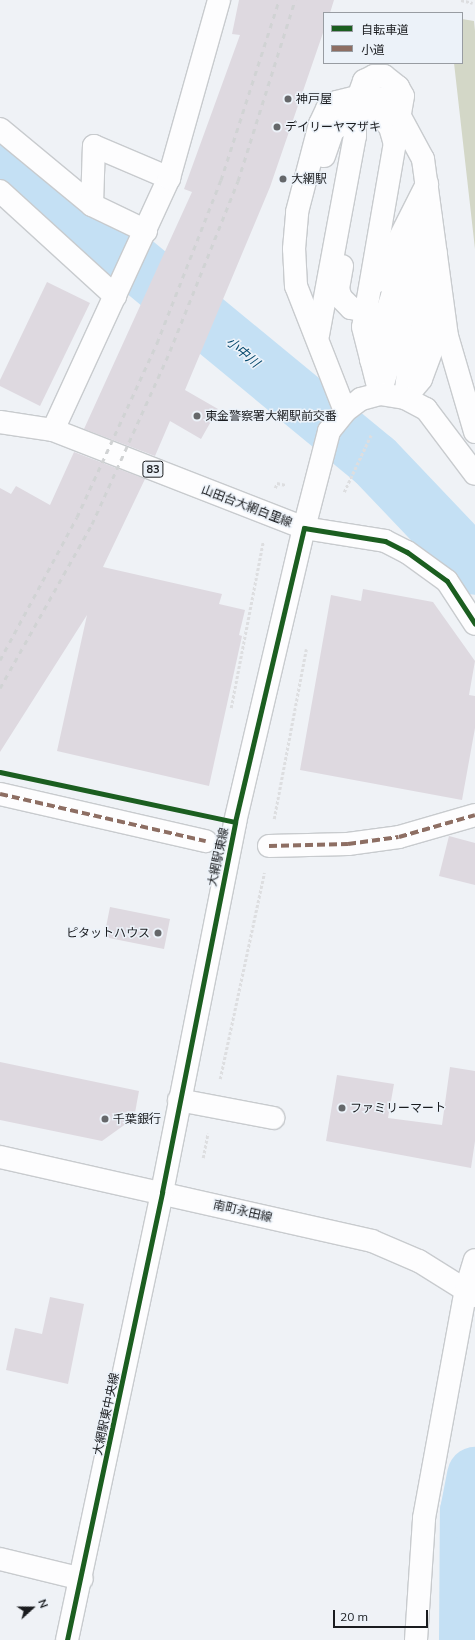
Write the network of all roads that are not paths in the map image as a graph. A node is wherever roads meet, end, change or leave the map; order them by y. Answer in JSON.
{"nodes":[{"id":1,"x":219,"y":0,"type":"edge"},
{"id":2,"x":358,"y":107,"type":"junction"},
{"id":3,"x":400,"y":116,"type":"junction"},
{"id":4,"x":0,"y":129,"type":"edge"},
{"id":5,"x":395,"y":144,"type":"junction"},
{"id":6,"x":169,"y":178,"type":"junction"},
{"id":7,"x":427,"y":184,"type":"junction"},
{"id":8,"x":0,"y":192,"type":"edge"},
{"id":9,"x":92,"y":205,"type":"junction"},
{"id":10,"x":432,"y":218,"type":"junction"},
{"id":11,"x":146,"y":231,"type":"junction"},
{"id":12,"x":436,"y":253,"type":"junction"},
{"id":13,"x":440,"y":286,"type":"junction"},
{"id":14,"x":115,"y":296,"type":"junction"},
{"id":15,"x":364,"y":306,"type":"junction"},
{"id":16,"x":444,"y":315,"type":"junction"},
{"id":17,"x":321,"y":316,"type":"junction"},
{"id":18,"x":370,"y":362,"type":"junction"},
{"id":19,"x":380,"y":394,"type":"junction"},
{"id":20,"x":405,"y":398,"type":"junction"},
{"id":21,"x":345,"y":411,"type":"junction"},
{"id":22,"x":0,"y":422,"type":"edge"},
{"id":23,"x":53,"y":430,"type":"junction"},
{"id":24,"x":475,"y":432,"type":"edge"},
{"id":25,"x":475,"y":474,"type":"edge"},
{"id":26,"x":304,"y":528,"type":"junction"},
{"id":27,"x":475,"y":624,"type":"edge"},
{"id":28,"x":0,"y":794,"type":"edge"},
{"id":29,"x":475,"y":815,"type":"edge"},
{"id":30,"x":206,"y":841,"type":"dead end"},
{"id":31,"x":269,"y":846,"type":"road end"},
{"id":32,"x":179,"y":1100,"type":"junction"},
{"id":33,"x":274,"y":1118,"type":"dead end"},
{"id":34,"x":0,"y":1157,"type":"edge"},
{"id":35,"x":162,"y":1192,"type":"junction"},
{"id":36,"x":475,"y":1260,"type":"edge"},
{"id":37,"x":470,"y":1292,"type":"edge"},
{"id":38,"x":0,"y":1559,"type":"edge"},
{"id":39,"x":82,"y":1579,"type":"junction"},
{"id":40,"x":67,"y":1640,"type":"edge"},
{"id":41,"x":416,"y":1640,"type":"edge"}],
"edges":[{"from":1,"to":6,"type":"street"},
{"from":2,"to":3,"type":"street"},
{"from":2,"to":5,"type":"street"},
{"from":2,"to":15,"type":"street"},
{"from":2,"to":17,"type":"street"},
{"from":2,"to":17,"type":"street"},
{"from":3,"to":5,"type":"street"},
{"from":3,"to":7,"type":"street"},
{"from":4,"to":9,"type":"street"},
{"from":5,"to":15,"type":"street"},
{"from":6,"to":9,"type":"street"},
{"from":6,"to":11,"type":"street"},
{"from":7,"to":10,"type":"street"},
{"from":7,"to":15,"type":"street"},
{"from":8,"to":14,"type":"street"},
{"from":9,"to":11,"type":"street"},
{"from":10,"to":12,"type":"street"},
{"from":10,"to":18,"type":"street"},
{"from":11,"to":14,"type":"street"},
{"from":12,"to":13,"type":"street"},
{"from":12,"to":19,"type":"street"},
{"from":13,"to":16,"type":"street"},
{"from":13,"to":20,"type":"street"},
{"from":14,"to":23,"type":"street"},
{"from":15,"to":17,"type":"street"},
{"from":15,"to":18,"type":"street"},
{"from":16,"to":20,"type":"street"},
{"from":16,"to":24,"type":"street"},
{"from":17,"to":21,"type":"street"},
{"from":18,"to":19,"type":"street"},
{"from":19,"to":20,"type":"street","name":"山田台大網白里線"},
{"from":19,"to":21,"type":"street","name":"山田台大網白里線"},
{"from":20,"to":25,"type":"street","name":"山田台大網白里線"},
{"from":21,"to":26,"type":"street","name":"山田台大網白里線"},
{"from":22,"to":23,"type":"street","name":"山田台大網白里線","number":"83"},
{"from":23,"to":26,"type":"street","name":"山田台大網白里線","number":"83"},
{"from":26,"to":27,"type":"street"},
{"from":26,"to":32,"type":"street","name":"大網駅東線"},
{"from":28,"to":30,"type":"street"},
{"from":29,"to":31,"type":"street"},
{"from":32,"to":33,"type":"street"},
{"from":32,"to":35,"type":"street","name":"大網駅東線"},
{"from":34,"to":35,"type":"street","name":"南町永田線"},
{"from":35,"to":37,"type":"street","name":"南町永田線"},
{"from":35,"to":39,"type":"street","name":"大網駅東中央線"},
{"from":36,"to":37,"type":"street"},
{"from":37,"to":41,"type":"street"},
{"from":38,"to":39,"type":"street"},
{"from":39,"to":40,"type":"street","name":"大網駅東中央線"}]}
